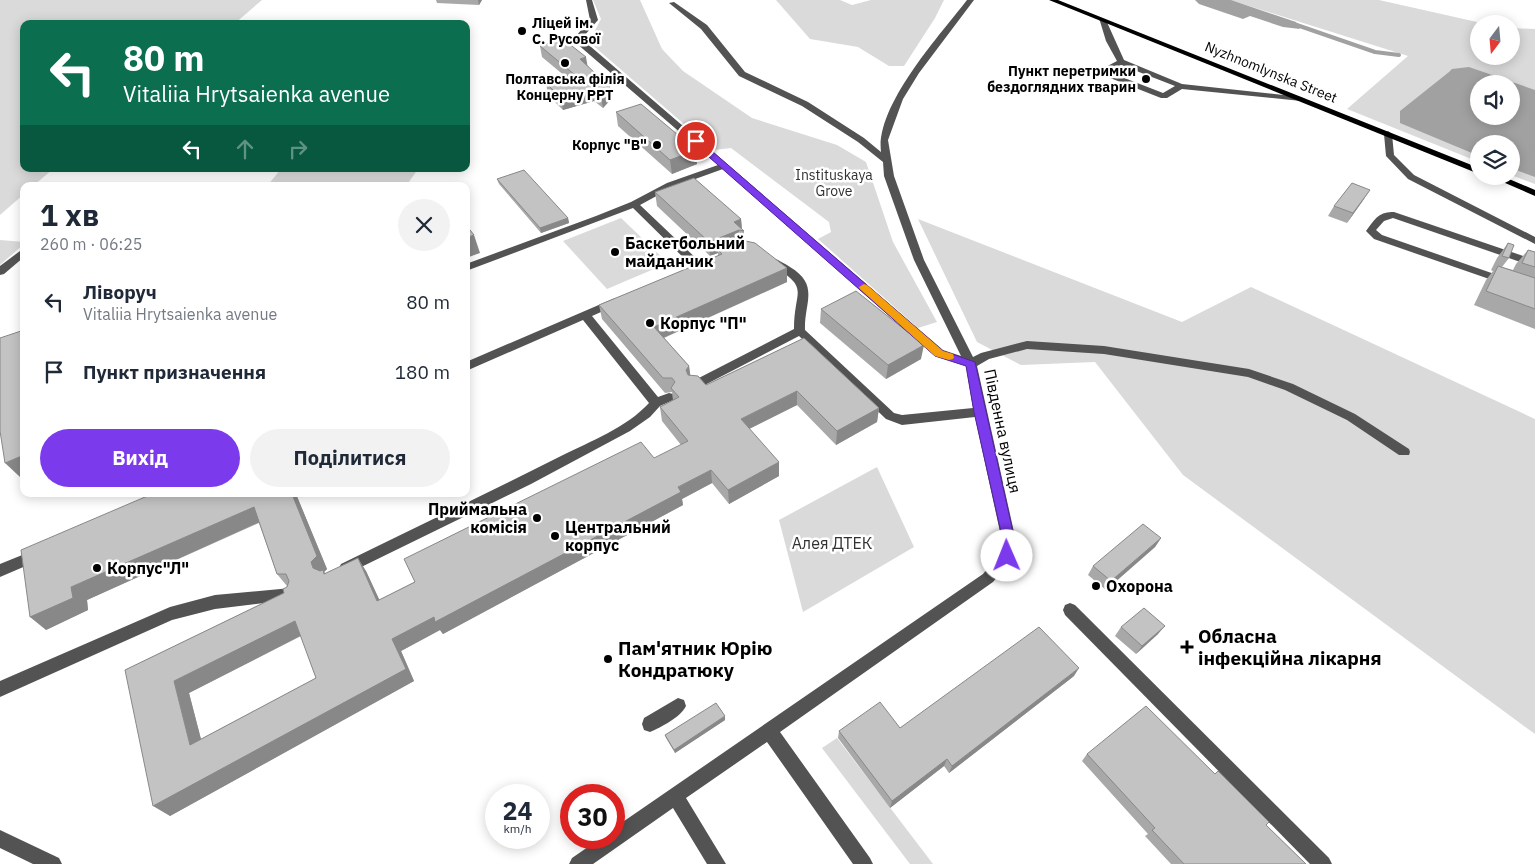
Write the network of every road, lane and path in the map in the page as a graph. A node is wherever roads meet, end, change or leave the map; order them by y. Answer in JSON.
{"nodes":[{"id":1,"x":589,"y":0,"type":"edge"},
{"id":2,"x":971,"y":0,"type":"edge"},
{"id":3,"x":1052,"y":0,"type":"edge"},
{"id":4,"x":672,"y":3,"type":"dead end"},
{"id":5,"x":1102,"y":20,"type":"junction"},
{"id":6,"x":1121,"y":62,"type":"junction"},
{"id":7,"x":1181,"y":86,"type":"junction"},
{"id":8,"x":1301,"y":99,"type":"junction"},
{"id":9,"x":1388,"y":134,"type":"junction"},
{"id":10,"x":887,"y":161,"type":"junction"},
{"id":11,"x":724,"y":166,"type":"junction"},
{"id":12,"x":1470,"y":166,"type":"edge"},
{"id":13,"x":1515,"y":185,"type":"edge"},
{"id":14,"x":1535,"y":193,"type":"edge"},
{"id":15,"x":634,"y":204,"type":"junction"},
{"id":16,"x":1535,"y":241,"type":"edge"},
{"id":17,"x":20,"y":254,"type":"edge"},
{"id":18,"x":723,"y":256,"type":"edge"},
{"id":19,"x":767,"y":257,"type":"edge"},
{"id":20,"x":1535,"y":264,"type":"edge"},
{"id":21,"x":470,"y":266,"type":"edge"},
{"id":22,"x":1507,"y":268,"type":"junction"},
{"id":23,"x":0,"y":272,"type":"edge"},
{"id":24,"x":1535,"y":292,"type":"edge"},
{"id":25,"x":628,"y":296,"type":"edge"},
{"id":26,"x":585,"y":315,"type":"junction"},
{"id":27,"x":800,"y":331,"type":"junction"},
{"id":28,"x":971,"y":364,"type":"junction"},
{"id":29,"x":470,"y":365,"type":"edge"},
{"id":30,"x":695,"y":385,"type":"edge"},
{"id":31,"x":669,"y":398,"type":"dead end"},
{"id":32,"x":656,"y":403,"type":"junction"},
{"id":33,"x":980,"y":412,"type":"junction"},
{"id":34,"x":1404,"y":452,"type":"dead end"},
{"id":35,"x":53,"y":548,"type":"edge"},
{"id":36,"x":0,"y":570,"type":"edge"},
{"id":37,"x":330,"y":576,"type":"edge"},
{"id":38,"x":291,"y":594,"type":"edge"},
{"id":39,"x":1070,"y":610,"type":"dead end"},
{"id":40,"x":0,"y":689,"type":"edge"},
{"id":41,"x":678,"y":706,"type":"dead end"},
{"id":42,"x":650,"y":724,"type":"dead end"},
{"id":43,"x":769,"y":730,"type":"junction"},
{"id":44,"x":675,"y":796,"type":"junction"},
{"id":45,"x":0,"y":839,"type":"edge"},
{"id":46,"x":52,"y":864,"type":"edge"},
{"id":47,"x":578,"y":864,"type":"edge"},
{"id":48,"x":717,"y":864,"type":"edge"},
{"id":49,"x":864,"y":864,"type":"edge"},
{"id":50,"x":1323,"y":864,"type":"edge"}],
"edges":[{"from":1,"to":11,"type":"street"},
{"from":2,"to":10,"type":"street","name":"Південна вулиця"},
{"from":3,"to":5,"type":"main road","name":"Nyzhnomlynska Street"},
{"from":4,"to":10,"type":"street"},
{"from":5,"to":6,"type":"street"},
{"from":5,"to":8,"type":"main road","name":"Nyzhnomlynska Street"},
{"from":6,"to":7,"type":"street"},
{"from":6,"to":7,"type":"street"},
{"from":7,"to":8,"type":"street"},
{"from":8,"to":9,"type":"main road","name":"Nyzhnomlynska Street"},
{"from":9,"to":12,"type":"main road","name":"Nyzhnomlynska Street"},
{"from":9,"to":16,"type":"street"},
{"from":10,"to":28,"type":"street","name":"Південна вулиця"},
{"from":11,"to":15,"type":"street"},
{"from":11,"to":28,"type":"street"},
{"from":13,"to":14,"type":"main road"},
{"from":15,"to":18,"type":"street"},
{"from":15,"to":21,"type":"street"},
{"from":17,"to":23,"type":"street"},
{"from":19,"to":27,"type":"street"},
{"from":20,"to":22,"type":"street"},
{"from":22,"to":22,"type":"street"},
{"from":22,"to":24,"type":"street"},
{"from":25,"to":26,"type":"street"},
{"from":26,"to":29,"type":"street"},
{"from":26,"to":32,"type":"street"},
{"from":27,"to":30,"type":"street"},
{"from":27,"to":33,"type":"street"},
{"from":28,"to":33,"type":"street","name":"Південна вулиця"},
{"from":28,"to":34,"type":"street"},
{"from":31,"to":32,"type":"street"},
{"from":32,"to":37,"type":"street"},
{"from":33,"to":43,"type":"street","name":"Південна вулиця"},
{"from":35,"to":36,"type":"street"},
{"from":38,"to":40,"type":"street"},
{"from":39,"to":50,"type":"street"},
{"from":41,"to":42,"type":"street"},
{"from":43,"to":44,"type":"street","name":"Південна вулиця"},
{"from":43,"to":49,"type":"street"},
{"from":44,"to":47,"type":"street","name":"Південна вулиця"},
{"from":44,"to":48,"type":"street"},
{"from":45,"to":46,"type":"street"}]}
